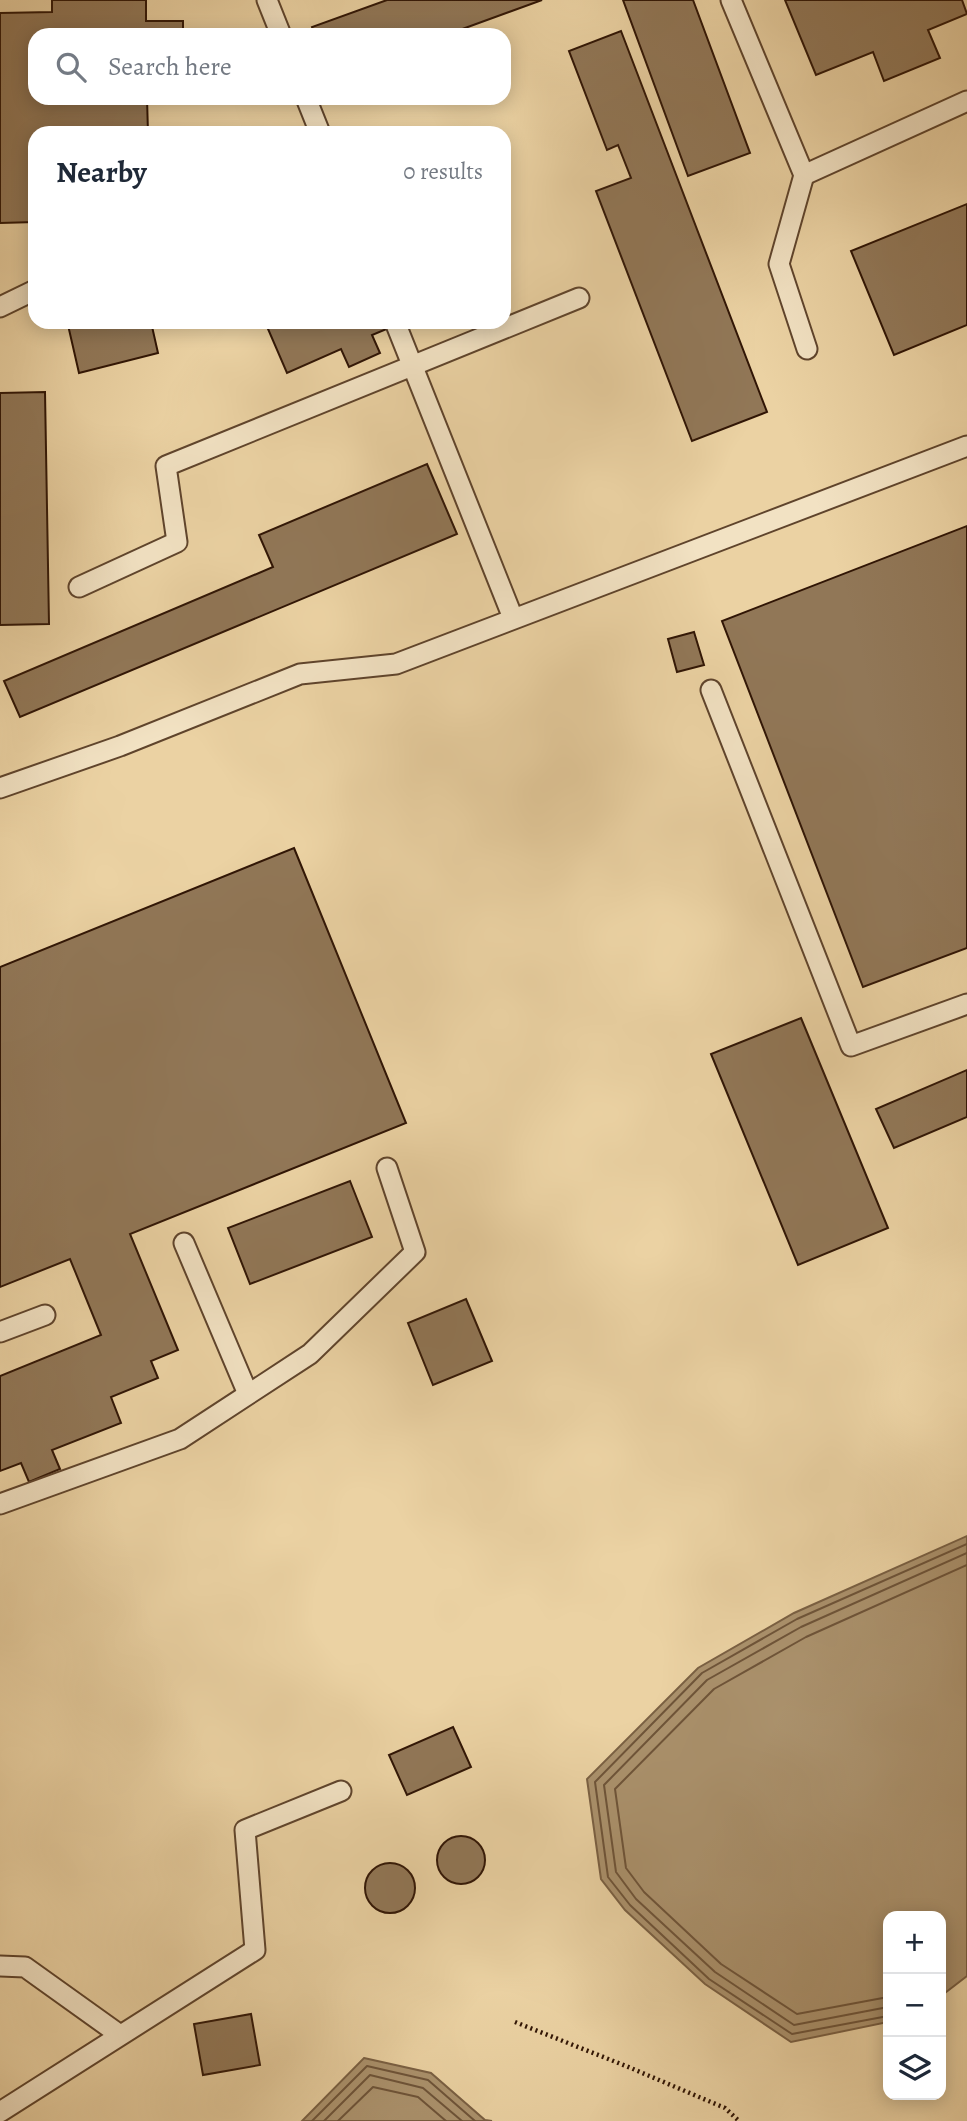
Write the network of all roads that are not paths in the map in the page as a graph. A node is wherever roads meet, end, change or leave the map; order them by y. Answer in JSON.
{"nodes":[{"id":1,"x":267,"y":0,"type":"edge"},
{"id":2,"x":731,"y":0,"type":"edge"},
{"id":3,"x":278,"y":28,"type":"edge"},
{"id":4,"x":967,"y":101,"type":"edge"},
{"id":5,"x":309,"y":105,"type":"edge"},
{"id":6,"x":317,"y":126,"type":"edge"},
{"id":7,"x":804,"y":175,"type":"junction"},
{"id":8,"x":28,"y":293,"type":"edge"},
{"id":9,"x":579,"y":298,"type":"dead end"},
{"id":10,"x":0,"y":307,"type":"edge"},
{"id":11,"x":511,"y":325,"type":"edge"},
{"id":12,"x":398,"y":329,"type":"edge"},
{"id":13,"x":501,"y":329,"type":"edge"},
{"id":14,"x":807,"y":349,"type":"dead end"},
{"id":15,"x":412,"y":364,"type":"junction"},
{"id":16,"x":967,"y":446,"type":"edge"},
{"id":17,"x":79,"y":587,"type":"dead end"},
{"id":18,"x":513,"y":618,"type":"junction"},
{"id":19,"x":711,"y":690,"type":"dead end"},
{"id":20,"x":0,"y":788,"type":"edge"},
{"id":21,"x":967,"y":1004,"type":"edge"},
{"id":22,"x":387,"y":1168,"type":"dead end"},
{"id":23,"x":184,"y":1243,"type":"dead end"},
{"id":24,"x":45,"y":1315,"type":"dead end"},
{"id":25,"x":0,"y":1332,"type":"edge"},
{"id":26,"x":248,"y":1394,"type":"junction"},
{"id":27,"x":0,"y":1504,"type":"edge"},
{"id":28,"x":341,"y":1791,"type":"dead end"},
{"id":29,"x":0,"y":1966,"type":"edge"},
{"id":30,"x":120,"y":2035,"type":"junction"},
{"id":31,"x":0,"y":2112,"type":"edge"}],
"edges":[{"from":1,"to":3,"type":"lane"},
{"from":2,"to":7,"type":"lane"},
{"from":4,"to":7,"type":"lane"},
{"from":5,"to":6,"type":"lane"},
{"from":7,"to":14,"type":"lane"},
{"from":8,"to":10,"type":"lane"},
{"from":9,"to":11,"type":"lane"},
{"from":12,"to":15,"type":"lane"},
{"from":13,"to":15,"type":"lane"},
{"from":15,"to":17,"type":"lane"},
{"from":15,"to":18,"type":"lane"},
{"from":16,"to":18,"type":"lane"},
{"from":18,"to":20,"type":"lane"},
{"from":19,"to":21,"type":"lane"},
{"from":22,"to":26,"type":"lane"},
{"from":23,"to":26,"type":"lane"},
{"from":24,"to":25,"type":"lane"},
{"from":26,"to":27,"type":"lane"},
{"from":28,"to":30,"type":"lane"},
{"from":29,"to":30,"type":"lane"},
{"from":30,"to":31,"type":"lane"}]}
